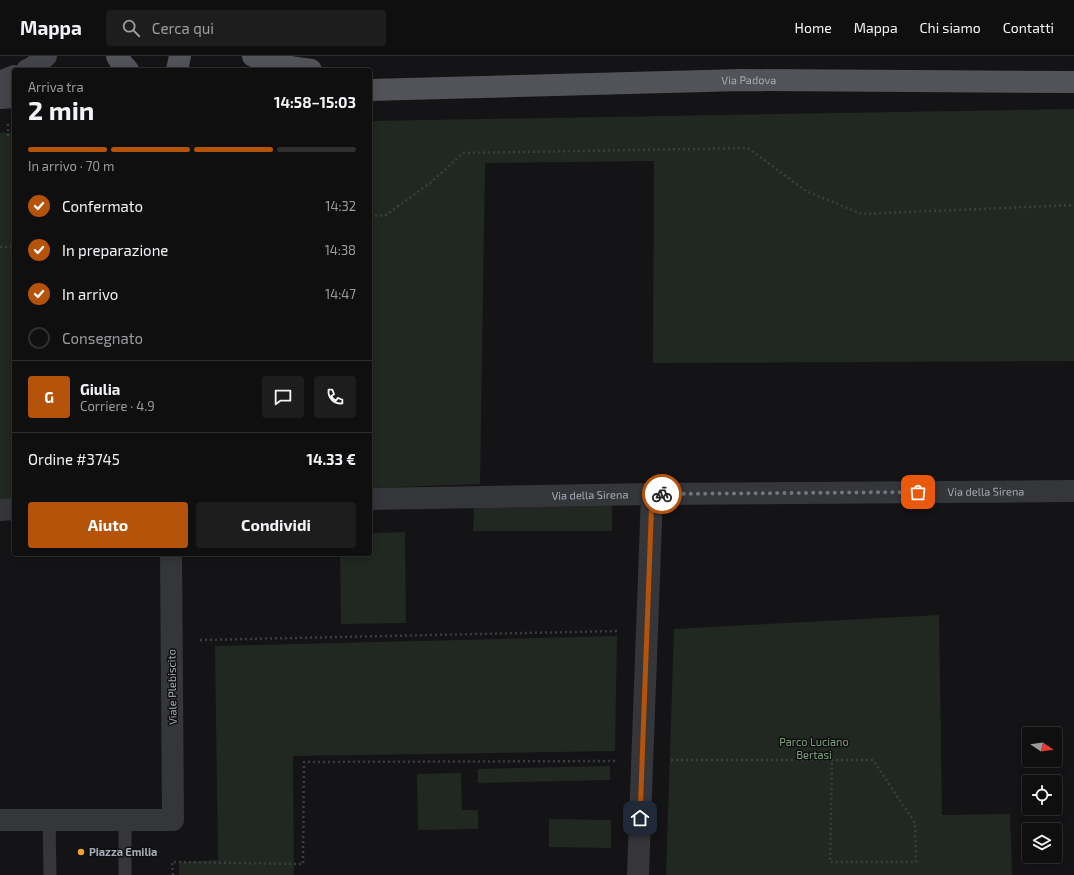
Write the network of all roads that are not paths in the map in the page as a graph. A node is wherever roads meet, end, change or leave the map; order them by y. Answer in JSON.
{"nodes":[{"id":1,"x":46,"y":56,"type":"edge"},
{"id":2,"x":117,"y":56,"type":"edge"},
{"id":3,"x":180,"y":56,"type":"edge"},
{"id":4,"x":253,"y":56,"type":"edge"},
{"id":5,"x":32,"y":68,"type":"edge"},
{"id":6,"x":126,"y":68,"type":"edge"},
{"id":7,"x":177,"y":68,"type":"edge"},
{"id":8,"x":300,"y":68,"type":"edge"},
{"id":9,"x":12,"y":77,"type":"edge"},
{"id":10,"x":372,"y":80,"type":"edge"},
{"id":11,"x":0,"y":82,"type":"edge"},
{"id":12,"x":1074,"y":82,"type":"edge"},
{"id":13,"x":424,"y":88,"type":"junction"},
{"id":14,"x":372,"y":90,"type":"edge"},
{"id":15,"x":12,"y":97,"type":"edge"},
{"id":16,"x":0,"y":98,"type":"edge"},
{"id":17,"x":1074,"y":491,"type":"edge"},
{"id":18,"x":652,"y":494,"type":"junction"},
{"id":19,"x":372,"y":499,"type":"edge"},
{"id":20,"x":0,"y":510,"type":"edge"},
{"id":21,"x":12,"y":510,"type":"edge"},
{"id":22,"x":171,"y":556,"type":"edge"},
{"id":23,"x":0,"y":820,"type":"edge"},
{"id":24,"x":49,"y":820,"type":"junction"},
{"id":25,"x":125,"y":820,"type":"junction"},
{"id":26,"x":50,"y":875,"type":"edge"},
{"id":27,"x":125,"y":875,"type":"edge"},
{"id":28,"x":638,"y":875,"type":"edge"}],
"edges":[{"from":1,"to":5,"type":"main road"},
{"from":2,"to":6,"type":"main road"},
{"from":3,"to":7,"type":"main road"},
{"from":4,"to":8,"type":"main road"},
{"from":9,"to":11,"type":"main road"},
{"from":10,"to":13,"type":"main road","name":"Via Padova"},
{"from":12,"to":13,"type":"main road","name":"Via Padova"},
{"from":13,"to":14,"type":"main road","name":"Via Padova"},
{"from":15,"to":16,"type":"main road"},
{"from":17,"to":18,"type":"street","name":"Via della Sirena"},
{"from":18,"to":19,"type":"street","name":"Via della Sirena"},
{"from":18,"to":28,"type":"street"},
{"from":20,"to":21,"type":"street"},
{"from":22,"to":25,"type":"street","name":"Viale Plebiscito"},
{"from":23,"to":24,"type":"street"},
{"from":24,"to":25,"type":"street"},
{"from":24,"to":26,"type":"lane"},
{"from":25,"to":27,"type":"lane"}]}
